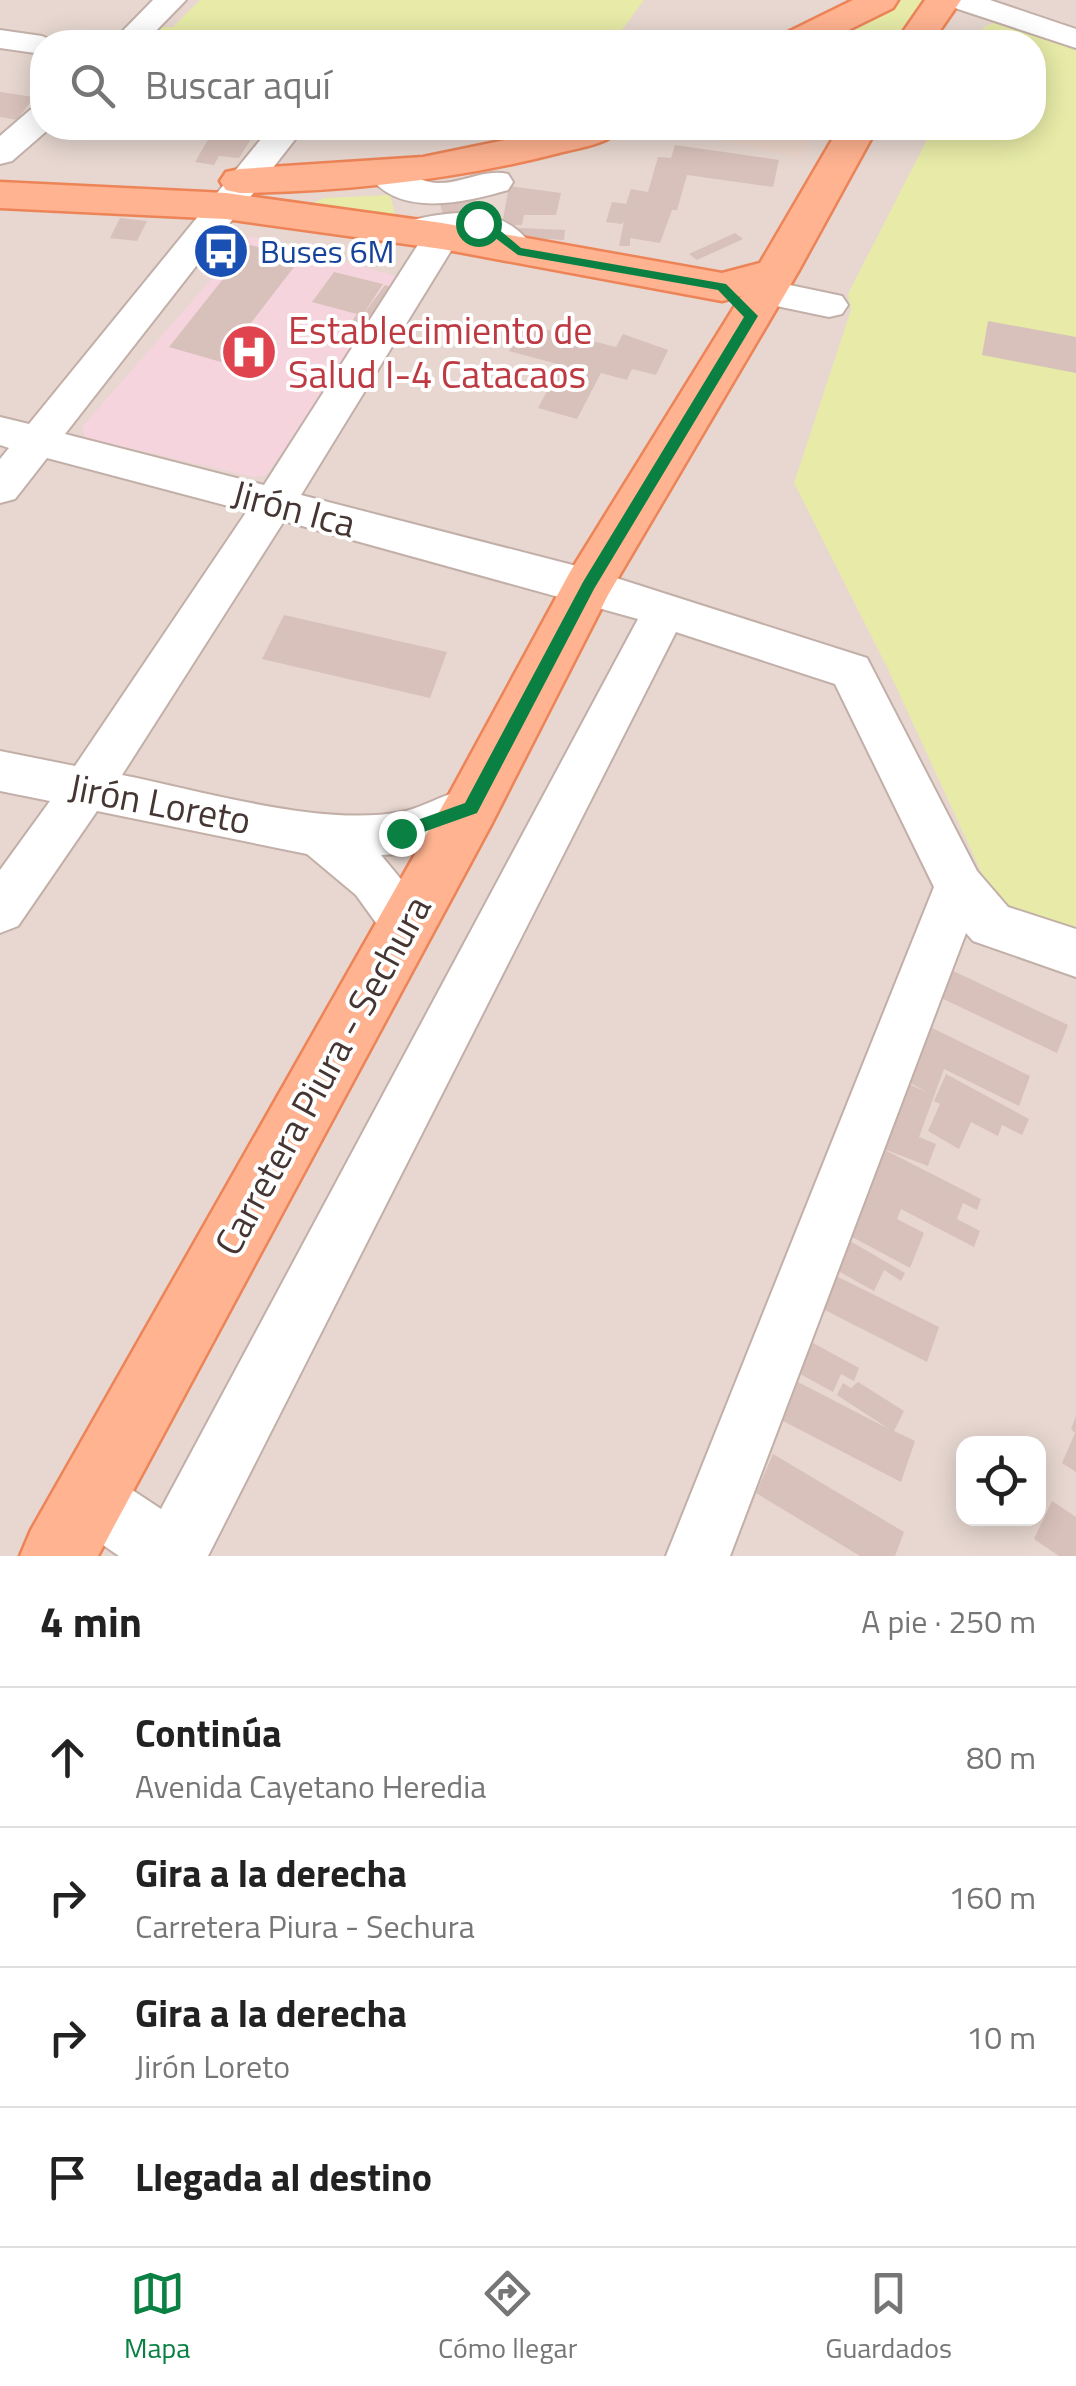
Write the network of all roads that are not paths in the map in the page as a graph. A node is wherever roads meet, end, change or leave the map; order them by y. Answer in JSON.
{"nodes":[{"id":1,"x":172,"y":0,"type":"edge"},
{"id":2,"x":880,"y":0,"type":"edge"},
{"id":3,"x":942,"y":0,"type":"edge"},
{"id":4,"x":960,"y":0,"type":"edge"},
{"id":5,"x":140,"y":30,"type":"edge"},
{"id":6,"x":820,"y":30,"type":"edge"},
{"id":7,"x":922,"y":30,"type":"edge"},
{"id":8,"x":0,"y":39,"type":"edge"},
{"id":9,"x":1076,"y":39,"type":"edge"},
{"id":10,"x":30,"y":43,"type":"edge"},
{"id":11,"x":30,"y":128,"type":"edge"},
{"id":12,"x":277,"y":140,"type":"edge"},
{"id":13,"x":572,"y":140,"type":"edge"},
{"id":14,"x":850,"y":140,"type":"edge"},
{"id":15,"x":0,"y":154,"type":"edge"},
{"id":16,"x":501,"y":168,"type":"junction"},
{"id":17,"x":0,"y":170,"type":"edge"},
{"id":18,"x":0,"y":194,"type":"edge"},
{"id":19,"x":236,"y":194,"type":"junction"},
{"id":20,"x":485,"y":224,"type":"junction"},
{"id":21,"x":426,"y":234,"type":"junction"},
{"id":22,"x":518,"y":252,"type":"junction"},
{"id":23,"x":754,"y":292,"type":"junction"},
{"id":24,"x":829,"y":305,"type":"dead end"},
{"id":25,"x":20,"y":436,"type":"edge"},
{"id":26,"x":0,"y":488,"type":"edge"},
{"id":27,"x":276,"y":502,"type":"junction"},
{"id":28,"x":588,"y":586,"type":"junction"},
{"id":29,"x":665,"y":611,"type":"junction"},
{"id":30,"x":0,"y":771,"type":"edge"},
{"id":31,"x":88,"y":788,"type":"junction"},
{"id":32,"x":471,"y":808,"type":"junction"},
{"id":33,"x":320,"y":835,"type":"junction"},
{"id":34,"x":959,"y":887,"type":"junction"},
{"id":35,"x":0,"y":910,"type":"edge"},
{"id":36,"x":406,"y":922,"type":"junction"},
{"id":37,"x":1076,"y":953,"type":"edge"},
{"id":38,"x":90,"y":1498,"type":"junction"},
{"id":39,"x":173,"y":1555,"type":"edge"},
{"id":40,"x":57,"y":1556,"type":"edge"},
{"id":41,"x":698,"y":1556,"type":"edge"}],
"edges":[{"from":1,"to":5,"type":"street"},
{"from":2,"to":6,"type":"main road"},
{"from":3,"to":7,"type":"main road"},
{"from":4,"to":9,"type":"street"},
{"from":8,"to":10,"type":"street"},
{"from":11,"to":15,"type":"street"},
{"from":12,"to":19,"type":"street"},
{"from":13,"to":16,"type":"main road"},
{"from":14,"to":23,"type":"main road","name":"Carretera Piura - Sechura"},
{"from":16,"to":19,"type":"main road"},
{"from":16,"to":20,"type":"street"},
{"from":17,"to":19,"type":"main road"},
{"from":18,"to":19,"type":"main road"},
{"from":19,"to":21,"type":"main road"},
{"from":19,"to":25,"type":"street"},
{"from":20,"to":21,"type":"street"},
{"from":20,"to":22,"type":"street"},
{"from":21,"to":22,"type":"main road"},
{"from":21,"to":27,"type":"street"},
{"from":22,"to":23,"type":"main road"},
{"from":23,"to":24,"type":"street"},
{"from":23,"to":28,"type":"main road","name":"Carretera Piura - Sechura"},
{"from":25,"to":26,"type":"street"},
{"from":25,"to":27,"type":"street","name":"Jirón Ica"},
{"from":27,"to":28,"type":"street","name":"Jirón Ica"},
{"from":27,"to":31,"type":"street"},
{"from":28,"to":29,"type":"street","name":"Jirón Ica"},
{"from":28,"to":32,"type":"main road","name":"Carretera Piura - Sechura"},
{"from":29,"to":34,"type":"street","name":"Jirón Ica"},
{"from":29,"to":39,"type":"street"},
{"from":30,"to":31,"type":"street","name":"Jirón Loreto"},
{"from":31,"to":33,"type":"street","name":"Jirón Loreto"},
{"from":31,"to":35,"type":"street"},
{"from":32,"to":33,"type":"street","name":"Jirón Loreto"},
{"from":32,"to":36,"type":"main road","name":"Carretera Piura - Sechura"},
{"from":33,"to":36,"type":"street","name":"Jirón Loreto"},
{"from":34,"to":37,"type":"street","name":"Jirón Ica"},
{"from":34,"to":41,"type":"street"},
{"from":36,"to":38,"type":"main road","name":"Carretera Piura - Sechura"},
{"from":38,"to":39,"type":"street"},
{"from":38,"to":40,"type":"main road","name":"Carretera Piura - Sechura"}]}
